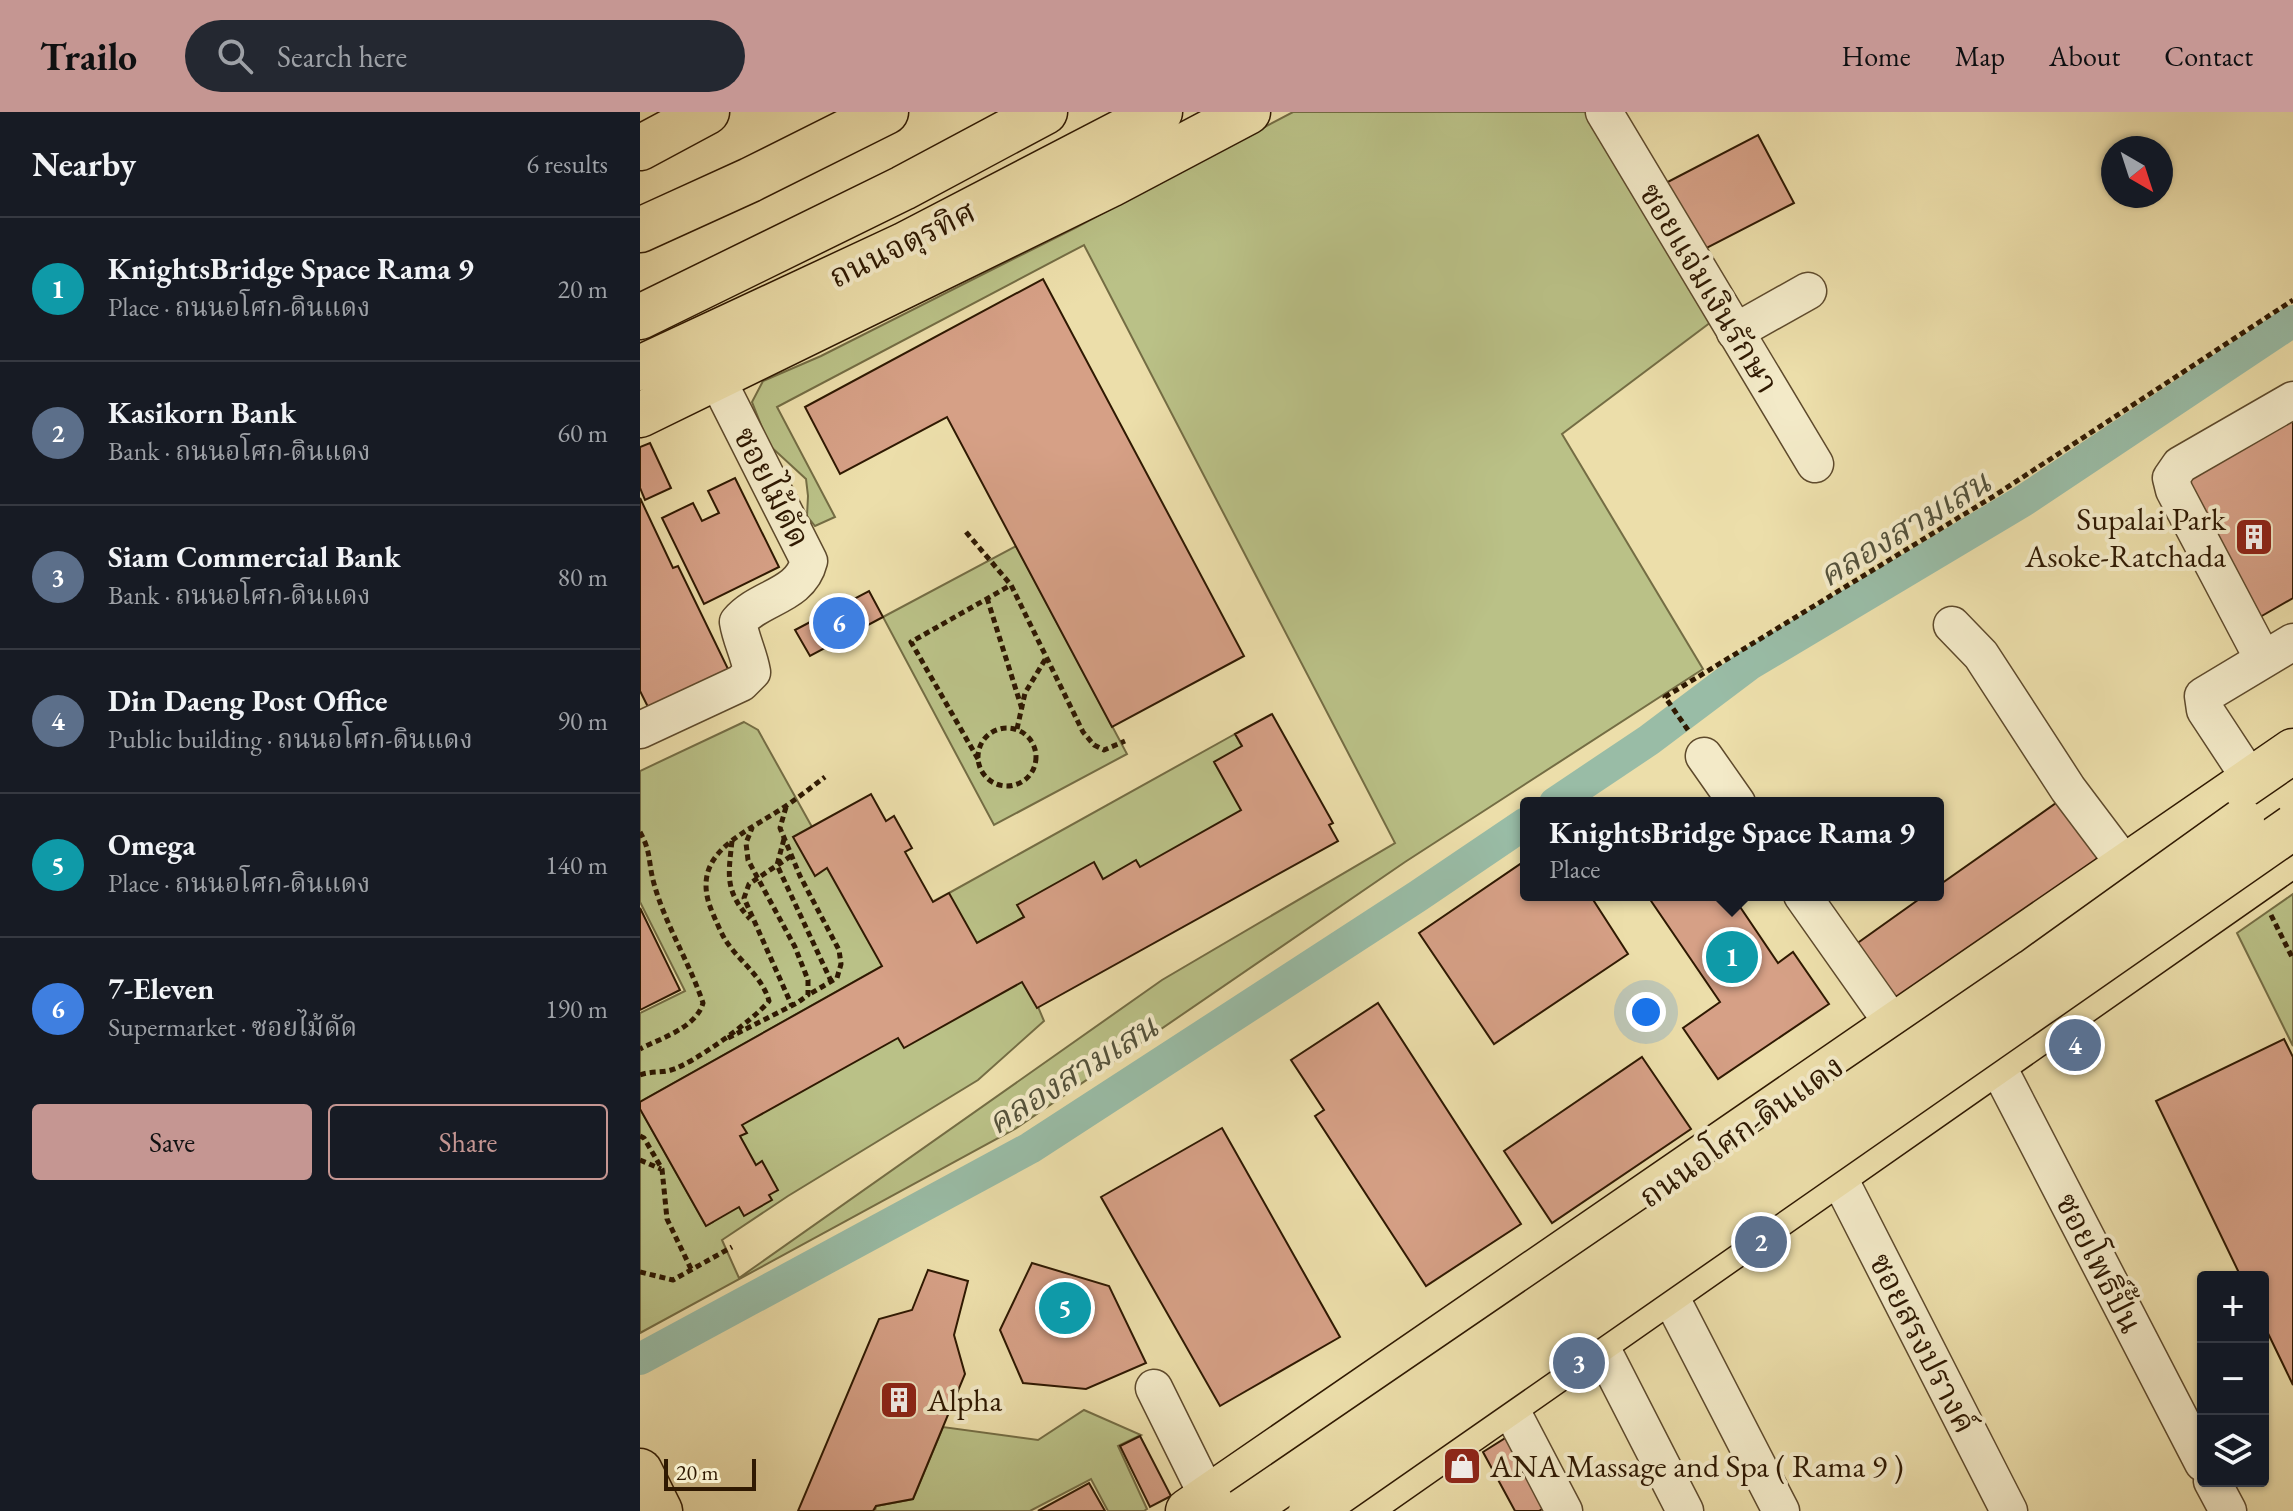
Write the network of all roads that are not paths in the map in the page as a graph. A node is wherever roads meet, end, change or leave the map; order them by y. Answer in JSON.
{"nodes":[{"id":1,"x":697,"y":112,"type":"edge"},
{"id":2,"x":707,"y":112,"type":"edge"},
{"id":3,"x":886,"y":112,"type":"edge"},
{"id":4,"x":1045,"y":112,"type":"edge"},
{"id":5,"x":1160,"y":112,"type":"edge"},
{"id":6,"x":1248,"y":112,"type":"edge"},
{"id":7,"x":1604,"y":112,"type":"edge"},
{"id":8,"x":640,"y":133,"type":"edge"},
{"id":9,"x":640,"y":148,"type":"edge"},
{"id":10,"x":750,"y":180,"type":"junction"},
{"id":11,"x":640,"y":230,"type":"edge"},
{"id":12,"x":640,"y":247,"type":"edge"},
{"id":13,"x":1808,"y":291,"type":"dead end"},
{"id":14,"x":640,"y":317,"type":"edge"},
{"id":15,"x":1735,"y":332,"type":"junction"},
{"id":16,"x":640,"y":368,"type":"edge"},
{"id":17,"x":717,"y":379,"type":"junction"},
{"id":18,"x":2293,"y":400,"type":"edge"},
{"id":19,"x":640,"y":415,"type":"edge"},
{"id":20,"x":1815,"y":464,"type":"dead end"},
{"id":21,"x":1952,"y":625,"type":"dead end"},
{"id":22,"x":2278,"y":650,"type":"edge"},
{"id":23,"x":643,"y":721,"type":"edge"},
{"id":24,"x":1700,"y":749,"type":"road end"},
{"id":25,"x":2293,"y":751,"type":"edge"},
{"id":26,"x":2293,"y":786,"type":"edge"},
{"id":27,"x":1733,"y":797,"type":"edge"},
{"id":28,"x":2246,"y":801,"type":"junction"},
{"id":29,"x":2293,"y":827,"type":"edge"},
{"id":30,"x":2293,"y":854,"type":"edge"},
{"id":31,"x":2126,"y":866,"type":"junction"},
{"id":32,"x":1806,"y":901,"type":"edge"},
{"id":33,"x":1893,"y":1024,"type":"junction"},
{"id":34,"x":1996,"y":1063,"type":"junction"},
{"id":35,"x":1837,"y":1174,"type":"junction"},
{"id":36,"x":1561,"y":1256,"type":"junction"},
{"id":37,"x":1668,"y":1292,"type":"junction"},
{"id":38,"x":1604,"y":1336,"type":"junction"},
{"id":39,"x":1393,"y":1371,"type":"junction"},
{"id":40,"x":1154,"y":1388,"type":"dead end"},
{"id":41,"x":1508,"y":1404,"type":"junction"},
{"id":42,"x":1443,"y":1448,"type":"junction"},
{"id":43,"x":2197,"y":1451,"type":"edge"},
{"id":44,"x":640,"y":1471,"type":"edge"},
{"id":45,"x":2215,"y":1487,"type":"edge"},
{"id":46,"x":1213,"y":1506,"type":"edge"},
{"id":47,"x":660,"y":1511,"type":"edge"},
{"id":48,"x":1311,"y":1511,"type":"edge"},
{"id":49,"x":1354,"y":1511,"type":"edge"},
{"id":50,"x":1564,"y":1511,"type":"edge"},
{"id":51,"x":1685,"y":1511,"type":"edge"},
{"id":52,"x":1781,"y":1511,"type":"edge"},
{"id":53,"x":2009,"y":1511,"type":"edge"},
{"id":54,"x":2228,"y":1511,"type":"edge"}],
"edges":[{"from":1,"to":8,"type":"main road"},
{"from":2,"to":9,"type":"main road"},
{"from":3,"to":10,"type":"main road"},
{"from":4,"to":14,"type":"main road"},
{"from":5,"to":16,"type":"main road","name":"ถนนจตุรทิศ"},
{"from":6,"to":17,"type":"main road"},
{"from":7,"to":15,"type":"street","name":"ซอยแจ่มเงินรักษา"},
{"from":10,"to":11,"type":"main road"},
{"from":10,"to":12,"type":"main road"},
{"from":13,"to":15,"type":"street"},
{"from":15,"to":20,"type":"street","name":"ซอยแจ่มเงินรักษา"},
{"from":17,"to":19,"type":"main road"},
{"from":17,"to":23,"type":"street","name":"ซอยไม้ดัด"},
{"from":18,"to":22,"type":"street"},
{"from":21,"to":31,"type":"street"},
{"from":22,"to":28,"type":"street"},
{"from":24,"to":27,"type":"street"},
{"from":25,"to":28,"type":"main road","name":"ถนนอโศก-ดินแดง"},
{"from":26,"to":28,"type":"main road","name":"ถนนอโศก-ดินแดง"},
{"from":28,"to":31,"type":"main road","name":"ถนนอโศก-ดินแดง"},
{"from":28,"to":46,"type":"main road","name":"ถนนอโศก-ดินแดง","bridge":true},
{"from":29,"to":48,"type":"main road","name":"ถนนอโศก-ดินแดง","bridge":true},
{"from":30,"to":34,"type":"main road"},
{"from":31,"to":33,"type":"main road","name":"ถนนอโศก-ดินแดง"},
{"from":32,"to":33,"type":"street"},
{"from":33,"to":36,"type":"main road","name":"ถนนอโศก-ดินแดง"},
{"from":34,"to":35,"type":"main road"},
{"from":34,"to":43,"type":"street","name":"ซอยโพธิ์ปั้น"},
{"from":35,"to":37,"type":"main road"},
{"from":35,"to":53,"type":"street","name":"ซอยสรงปรางค์"},
{"from":36,"to":38,"type":"main road"},
{"from":36,"to":39,"type":"main road","name":"ถนนอโศก-ดินแดง"},
{"from":37,"to":38,"type":"main road"},
{"from":37,"to":52,"type":"street"},
{"from":38,"to":41,"type":"main road"},
{"from":38,"to":51,"type":"street"},
{"from":39,"to":42,"type":"main road"},
{"from":39,"to":46,"type":"main road","name":"ถนนอโศก-ดินแดง"},
{"from":40,"to":46,"type":"street"},
{"from":41,"to":42,"type":"main road"},
{"from":41,"to":50,"type":"street"},
{"from":42,"to":49,"type":"main road"},
{"from":44,"to":47,"type":"main road"},
{"from":45,"to":54,"type":"street"}]}
